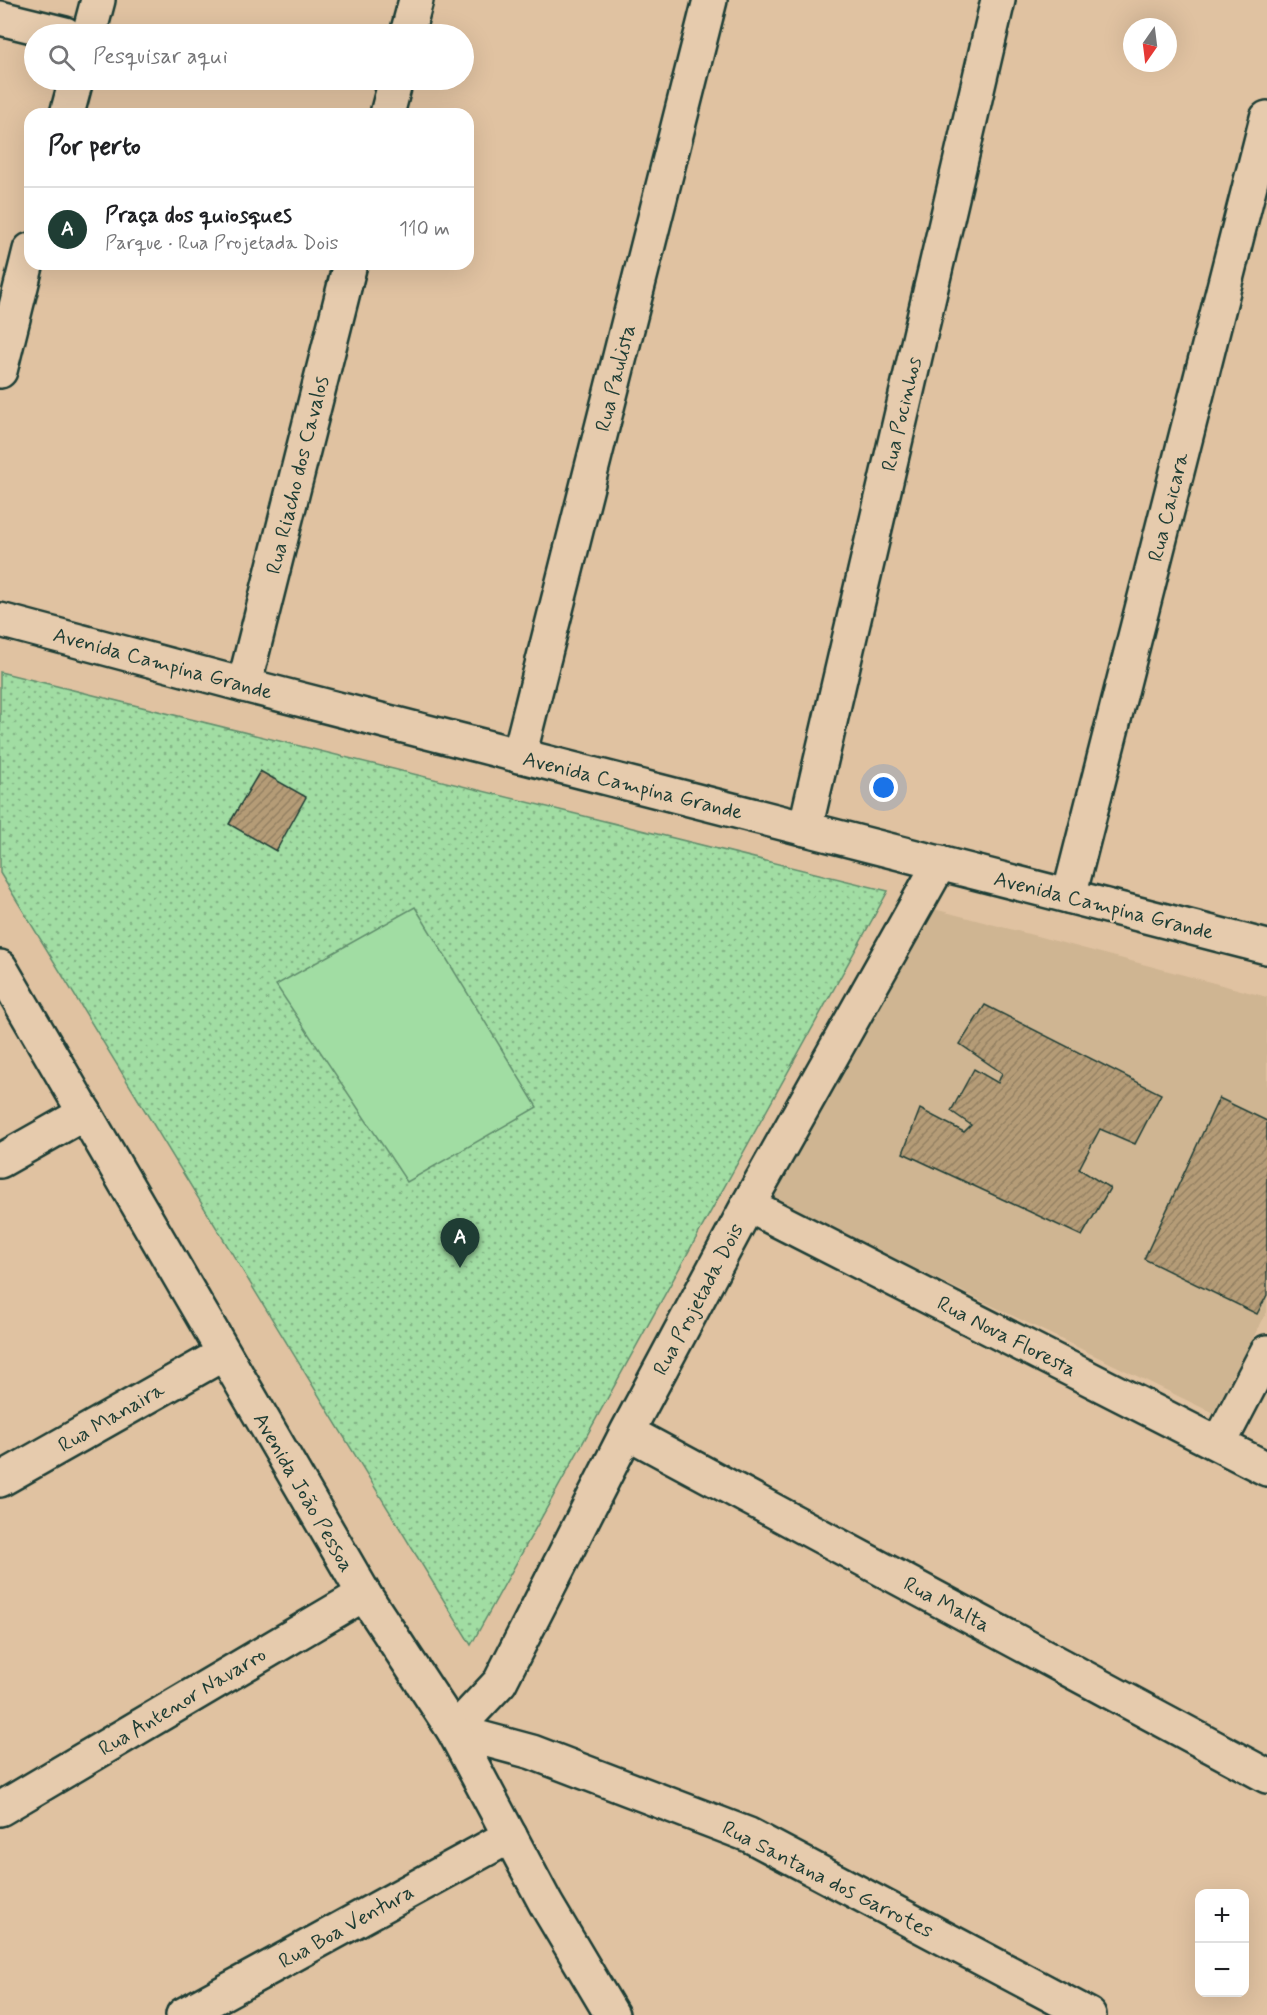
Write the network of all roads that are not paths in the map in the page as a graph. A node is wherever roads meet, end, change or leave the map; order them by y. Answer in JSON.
{"nodes":[{"id":1,"x":98,"y":0,"type":"edge"},
{"id":2,"x":416,"y":0,"type":"edge"},
{"id":3,"x":710,"y":0,"type":"edge"},
{"id":4,"x":998,"y":0,"type":"edge"},
{"id":5,"x":0,"y":18,"type":"edge"},
{"id":6,"x":24,"y":24,"type":"edge"},
{"id":7,"x":92,"y":24,"type":"edge"},
{"id":8,"x":410,"y":24,"type":"edge"},
{"id":9,"x":73,"y":90,"type":"edge"},
{"id":10,"x":393,"y":90,"type":"edge"},
{"id":11,"x":69,"y":108,"type":"edge"},
{"id":12,"x":389,"y":108,"type":"edge"},
{"id":13,"x":1267,"y":118,"type":"edge"},
{"id":14,"x":24,"y":265,"type":"edge"},
{"id":15,"x":348,"y":270,"type":"edge"},
{"id":16,"x":8,"y":304,"type":"edge"},
{"id":17,"x":0,"y":371,"type":"edge"},
{"id":18,"x":0,"y":620,"type":"edge"},
{"id":19,"x":244,"y":685,"type":"junction"},
{"id":20,"x":519,"y":756,"type":"junction"},
{"id":21,"x":805,"y":829,"type":"junction"},
{"id":22,"x":940,"y":863,"type":"junction"},
{"id":23,"x":1069,"y":896,"type":"junction"},
{"id":24,"x":1267,"y":946,"type":"edge"},
{"id":25,"x":0,"y":967,"type":"edge"},
{"id":26,"x":85,"y":1113,"type":"junction"},
{"id":27,"x":0,"y":1161,"type":"edge"},
{"id":28,"x":748,"y":1205,"type":"junction"},
{"id":29,"x":1267,"y":1352,"type":"edge"},
{"id":30,"x":223,"y":1354,"type":"junction"},
{"id":31,"x":627,"y":1432,"type":"junction"},
{"id":32,"x":1219,"y":1444,"type":"junction"},
{"id":33,"x":1267,"y":1468,"type":"edge"},
{"id":34,"x":0,"y":1480,"type":"edge"},
{"id":35,"x":364,"y":1594,"type":"junction"},
{"id":36,"x":454,"y":1731,"type":"junction"},
{"id":37,"x":1267,"y":1776,"type":"edge"},
{"id":38,"x":0,"y":1809,"type":"edge"},
{"id":39,"x":510,"y":1836,"type":"junction"},
{"id":40,"x":183,"y":2015,"type":"edge"},
{"id":41,"x":612,"y":2015,"type":"edge"},
{"id":42,"x":1089,"y":2015,"type":"edge"}],
"edges":[{"from":1,"to":7,"type":"street"},
{"from":2,"to":8,"type":"street"},
{"from":3,"to":20,"type":"street","name":"Rua Paulista"},
{"from":4,"to":21,"type":"street","name":"Rua Pocinhos"},
{"from":5,"to":6,"type":"street"},
{"from":9,"to":11,"type":"street"},
{"from":10,"to":12,"type":"street"},
{"from":13,"to":23,"type":"street","name":"Rua Caicara"},
{"from":14,"to":16,"type":"street"},
{"from":15,"to":19,"type":"street","name":"Rua Riacho dos Cavalos"},
{"from":16,"to":17,"type":"street"},
{"from":18,"to":19,"type":"street","name":"Avenida Campina Grande"},
{"from":19,"to":20,"type":"street","name":"Avenida Campina Grande"},
{"from":20,"to":21,"type":"street","name":"Avenida Campina Grande"},
{"from":21,"to":22,"type":"street","name":"Avenida Campina Grande"},
{"from":22,"to":23,"type":"street","name":"Avenida Campina Grande"},
{"from":22,"to":28,"type":"street","name":"Rua Projetada Dois"},
{"from":23,"to":24,"type":"street","name":"Avenida Campina Grande"},
{"from":25,"to":26,"type":"street","name":"Avenida João Pessoa"},
{"from":26,"to":27,"type":"street"},
{"from":26,"to":30,"type":"street","name":"Avenida João Pessoa"},
{"from":28,"to":31,"type":"street","name":"Rua Projetada Dois"},
{"from":28,"to":32,"type":"street","name":"Rua Nova Floresta"},
{"from":29,"to":32,"type":"street"},
{"from":30,"to":34,"type":"street","name":"Rua Manaira"},
{"from":30,"to":35,"type":"street","name":"Avenida João Pessoa"},
{"from":31,"to":36,"type":"street","name":"Rua Projetada Dois"},
{"from":31,"to":37,"type":"street","name":"Rua Malta"},
{"from":32,"to":33,"type":"street","name":"Rua Nova Floresta"},
{"from":35,"to":36,"type":"street","name":"Avenida João Pessoa"},
{"from":35,"to":38,"type":"street","name":"Rua Antenor Navarro"},
{"from":36,"to":39,"type":"street","name":"Avenida João Pessoa"},
{"from":36,"to":42,"type":"street","name":"Rua Santana dos Garrotes"},
{"from":39,"to":40,"type":"street","name":"Rua Boa Ventura"},
{"from":39,"to":41,"type":"street","name":"Avenida João Pessoa"}]}
